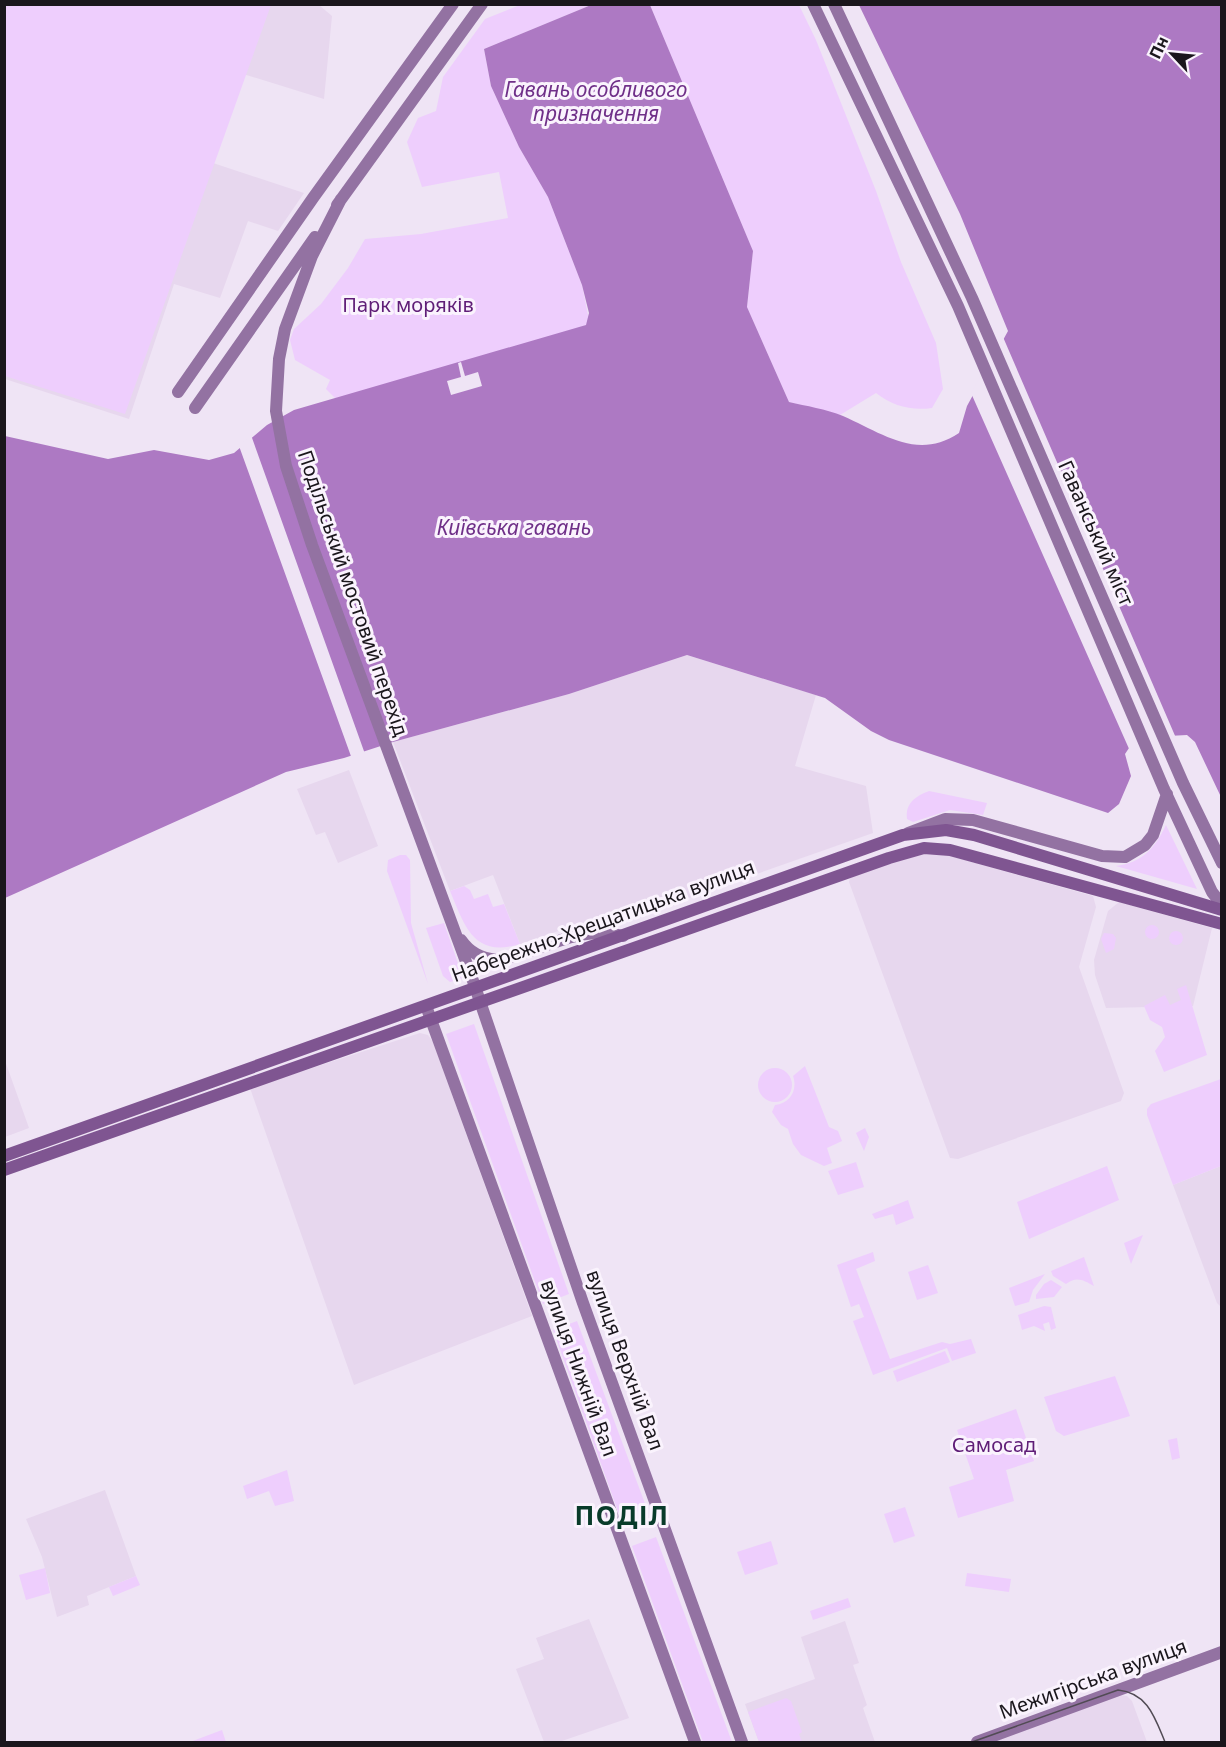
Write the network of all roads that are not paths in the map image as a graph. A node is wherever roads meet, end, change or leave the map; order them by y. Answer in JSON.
{"nodes":[{"id":1,"x":453,"y":4,"type":"edge"},
{"id":2,"x":482,"y":4,"type":"edge"},
{"id":3,"x":813,"y":4,"type":"edge"},
{"id":4,"x":834,"y":4,"type":"edge"},
{"id":5,"x":341,"y":199,"type":"junction"},
{"id":6,"x":178,"y":392,"type":"dead end"},
{"id":7,"x":195,"y":408,"type":"dead end"},
{"id":8,"x":1166,"y":793,"type":"junction"},
{"id":9,"x":903,"y":835,"type":"junction"},
{"id":10,"x":1221,"y":863,"type":"edge"},
{"id":11,"x":1221,"y":905,"type":"edge"},
{"id":12,"x":1221,"y":910,"type":"edge"},
{"id":13,"x":1221,"y":924,"type":"edge"},
{"id":14,"x":453,"y":929,"type":"junction"},
{"id":15,"x":623,"y":936,"type":"junction"},
{"id":16,"x":475,"y":988,"type":"junction"},
{"id":17,"x":480,"y":1002,"type":"junction"},
{"id":18,"x":426,"y":1006,"type":"junction"},
{"id":19,"x":432,"y":1020,"type":"junction"},
{"id":20,"x":4,"y":1156,"type":"edge"},
{"id":21,"x":4,"y":1170,"type":"edge"},
{"id":22,"x":1221,"y":1652,"type":"edge"},
{"id":23,"x":695,"y":1743,"type":"edge"},
{"id":24,"x":742,"y":1743,"type":"edge"},
{"id":25,"x":977,"y":1743,"type":"edge"}],
"edges":[{"from":1,"to":6,"type":"main road"},
{"from":2,"to":5,"type":"main road","name":"Подільський мостовий перехід"},
{"from":3,"to":8,"type":"main road","name":"Гаванський міст"},
{"from":4,"to":10,"type":"main road","name":"Гаванський міст"},
{"from":5,"to":7,"type":"main road","name":"Подільський мостовий перехід"},
{"from":5,"to":14,"type":"main road","name":"Подільський мостовий перехід"},
{"from":8,"to":9,"type":"main road"},
{"from":8,"to":11,"type":"main road","name":"Гаванський міст"},
{"from":9,"to":12,"type":"main road","name":"Набережно-Хрещатицька вулиця"},
{"from":9,"to":15,"type":"main road","name":"Набережно-Хрещатицька вулиця"},
{"from":13,"to":17,"type":"main road","name":"Набережно-Хрещатицька вулиця"},
{"from":14,"to":15,"type":"main road"},
{"from":14,"to":16,"type":"main road","name":"Подільський мостовий перехід"},
{"from":15,"to":16,"type":"main road","name":"Набережно-Хрещатицька вулиця"},
{"from":16,"to":17,"type":"main road","name":"вулиця Верхній Вал"},
{"from":16,"to":18,"type":"main road","name":"Набережно-Хрещатицька вулиця"},
{"from":17,"to":19,"type":"main road","name":"Набережно-Хрещатицька вулиця"},
{"from":17,"to":24,"type":"main road","name":"вулиця Верхній Вал"},
{"from":18,"to":19,"type":"main road","name":"вулиця Нижній Вал"},
{"from":18,"to":20,"type":"main road","name":"Набережно-Хрещатицька вулиця"},
{"from":19,"to":21,"type":"main road","name":"Набережно-Хрещатицька вулиця"},
{"from":19,"to":23,"type":"main road","name":"вулиця Нижній Вал"},
{"from":22,"to":25,"type":"main road","name":"Межигірська вулиця"}]}
